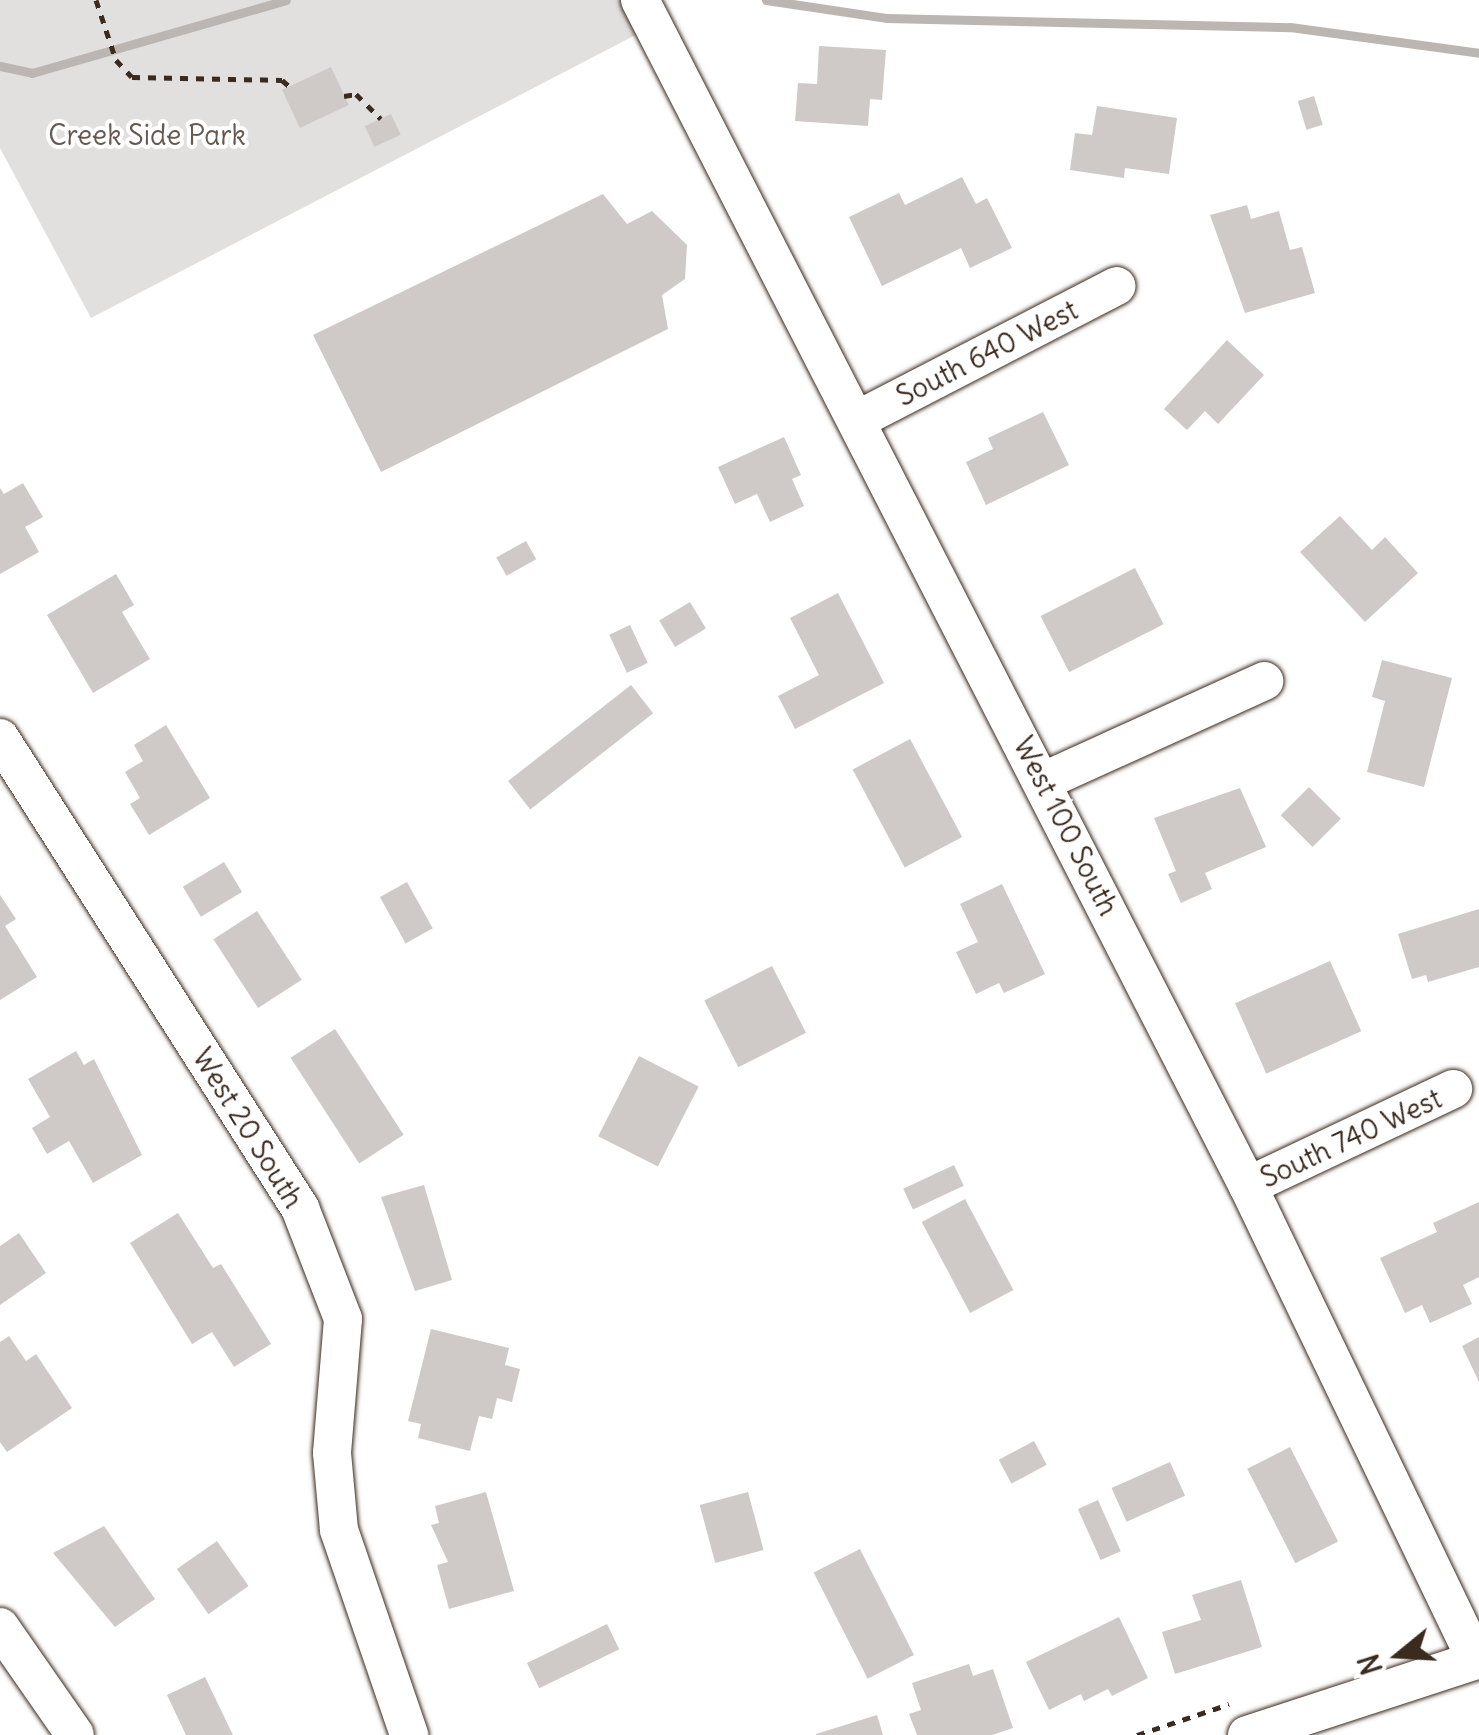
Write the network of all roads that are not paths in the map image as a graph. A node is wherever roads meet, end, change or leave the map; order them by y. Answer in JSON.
{"nodes":[{"id":1,"x":640,"y":0,"type":"edge"},
{"id":2,"x":1117,"y":286,"type":"dead end"},
{"id":3,"x":857,"y":420,"type":"junction"},
{"id":4,"x":1264,"y":681,"type":"dead end"},
{"id":5,"x":0,"y":738,"type":"edge"},
{"id":6,"x":1044,"y":781,"type":"junction"},
{"id":7,"x":1454,"y":1089,"type":"dead end"},
{"id":8,"x":1248,"y":1186,"type":"junction"},
{"id":9,"x":0,"y":1627,"type":"edge"},
{"id":10,"x":1477,"y":1659,"type":"edge"},
{"id":11,"x":75,"y":1735,"type":"edge"},
{"id":12,"x":408,"y":1735,"type":"edge"},
{"id":13,"x":1247,"y":1735,"type":"edge"}],
"edges":[{"from":1,"to":3,"type":"street","name":"West 100 South"},
{"from":2,"to":3,"type":"street","name":"South 640 West"},
{"from":3,"to":6,"type":"street","name":"West 100 South"},
{"from":4,"to":6,"type":"street"},
{"from":5,"to":12,"type":"street","name":"West 20 South"},
{"from":6,"to":8,"type":"street","name":"West 100 South"},
{"from":7,"to":8,"type":"street","name":"South 740 West"},
{"from":8,"to":10,"type":"street","name":"West 100 South"},
{"from":9,"to":11,"type":"street"},
{"from":10,"to":13,"type":"street"}]}
